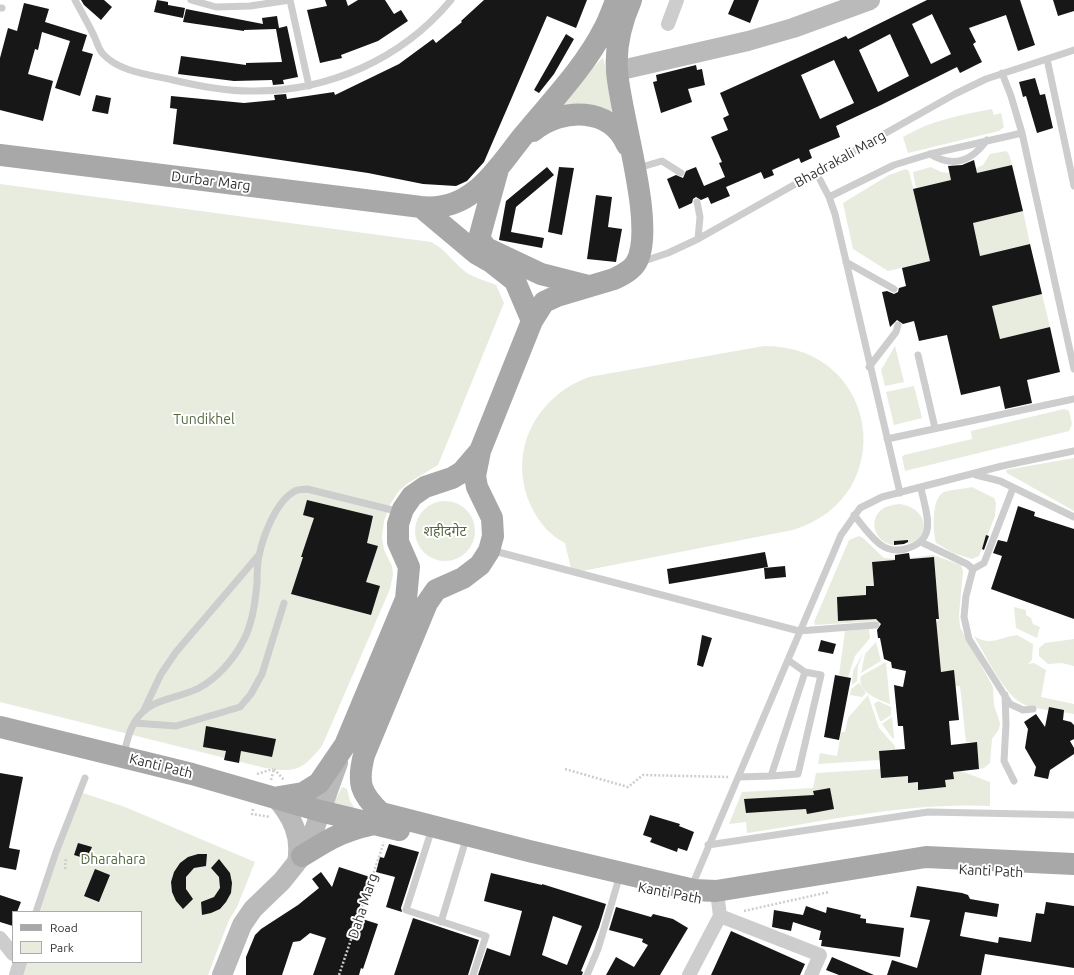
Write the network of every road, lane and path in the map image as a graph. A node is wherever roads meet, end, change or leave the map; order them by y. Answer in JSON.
{"nodes":[{"id":1,"x":75,"y":0,"type":"edge"},
{"id":2,"x":191,"y":0,"type":"edge"},
{"id":3,"x":451,"y":0,"type":"edge"},
{"id":4,"x":616,"y":0,"type":"edge"},
{"id":5,"x":631,"y":0,"type":"edge"},
{"id":6,"x":678,"y":0,"type":"edge"},
{"id":7,"x":870,"y":0,"type":"edge"},
{"id":8,"x":668,"y":24,"type":"dead end"},
{"id":9,"x":1074,"y":50,"type":"edge"},
{"id":10,"x":1047,"y":59,"type":"junction"},
{"id":11,"x":617,"y":71,"type":"junction"},
{"id":12,"x":1002,"y":74,"type":"junction"},
{"id":13,"x":309,"y":86,"type":"junction"},
{"id":14,"x":1022,"y":133,"type":"junction"},
{"id":15,"x":987,"y":140,"type":"junction"},
{"id":16,"x":518,"y":143,"type":"junction"},
{"id":17,"x":930,"y":154,"type":"junction"},
{"id":18,"x":0,"y":155,"type":"edge"},
{"id":19,"x":633,"y":162,"type":"junction"},
{"id":20,"x":500,"y":165,"type":"junction"},
{"id":21,"x":816,"y":172,"type":"junction"},
{"id":22,"x":681,"y":173,"type":"dead end"},
{"id":23,"x":1074,"y":186,"type":"edge"},
{"id":24,"x":829,"y":196,"type":"junction"},
{"id":25,"x":698,"y":202,"type":"dead end"},
{"id":26,"x":422,"y":207,"type":"junction"},
{"id":27,"x":698,"y":239,"type":"junction"},
{"id":28,"x":846,"y":262,"type":"junction"},
{"id":29,"x":635,"y":263,"type":"junction"},
{"id":30,"x":588,"y":286,"type":"junction"},
{"id":31,"x":894,"y":289,"type":"dead end"},
{"id":32,"x":532,"y":321,"type":"junction"},
{"id":33,"x":898,"y":325,"type":"dead end"},
{"id":34,"x":918,"y":355,"type":"dead end"},
{"id":35,"x":869,"y":367,"type":"junction"},
{"id":36,"x":1074,"y":369,"type":"edge"},
{"id":37,"x":1074,"y":399,"type":"edge"},
{"id":38,"x":935,"y":428,"type":"junction"},
{"id":39,"x":887,"y":439,"type":"junction"},
{"id":40,"x":480,"y":451,"type":"junction"},
{"id":41,"x":1074,"y":451,"type":"edge"},
{"id":42,"x":973,"y":474,"type":"junction"},
{"id":43,"x":921,"y":488,"type":"junction"},
{"id":44,"x":1013,"y":488,"type":"junction"},
{"id":45,"x":900,"y":493,"type":"junction"},
{"id":46,"x":392,"y":510,"type":"dead end"},
{"id":47,"x":854,"y":515,"type":"junction"},
{"id":48,"x":1074,"y":517,"type":"edge"},
{"id":49,"x":921,"y":542,"type":"junction"},
{"id":50,"x":498,"y":552,"type":"dead end"},
{"id":51,"x":258,"y":556,"type":"junction"},
{"id":52,"x":973,"y":569,"type":"junction"},
{"id":53,"x":284,"y":603,"type":"dead end"},
{"id":54,"x":876,"y":625,"type":"dead end"},
{"id":55,"x":799,"y":631,"type":"junction"},
{"id":56,"x":788,"y":660,"type":"junction"},
{"id":57,"x":805,"y":672,"type":"junction"},
{"id":58,"x":1005,"y":695,"type":"junction"},
{"id":59,"x":1033,"y":709,"type":"dead end"},
{"id":60,"x":144,"y":710,"type":"junction"},
{"id":61,"x":134,"y":723,"type":"junction"},
{"id":62,"x":0,"y":727,"type":"edge"},
{"id":63,"x":345,"y":745,"type":"junction"},
{"id":64,"x":123,"y":757,"type":"junction"},
{"id":65,"x":274,"y":769,"type":"dead end"},
{"id":66,"x":565,"y":769,"type":"dead end"},
{"id":67,"x":255,"y":775,"type":"dead end"},
{"id":68,"x":771,"y":776,"type":"junction"},
{"id":69,"x":739,"y":777,"type":"junction"},
{"id":70,"x":85,"y":778,"type":"dead end"},
{"id":71,"x":1014,"y":781,"type":"dead end"},
{"id":72,"x":273,"y":807,"type":"junction"},
{"id":73,"x":320,"y":811,"type":"junction"},
{"id":74,"x":252,"y":814,"type":"dead end"},
{"id":75,"x":1074,"y":815,"type":"edge"},
{"id":76,"x":378,"y":830,"type":"junction"},
{"id":77,"x":429,"y":838,"type":"junction"},
{"id":78,"x":708,"y":845,"type":"junction"},
{"id":79,"x":464,"y":846,"type":"junction"},
{"id":80,"x":300,"y":860,"type":"junction"},
{"id":81,"x":1074,"y":864,"type":"edge"},
{"id":82,"x":1074,"y":875,"type":"edge"},
{"id":83,"x":619,"y":878,"type":"junction"},
{"id":84,"x":835,"y":891,"type":"dead end"},
{"id":85,"x":693,"y":895,"type":"junction"},
{"id":86,"x":719,"y":908,"type":"junction"},
{"id":87,"x":36,"y":911,"type":"edge"},
{"id":88,"x":441,"y":922,"type":"junction"},
{"id":89,"x":0,"y":938,"type":"edge"},
{"id":90,"x":12,"y":953,"type":"edge"},
{"id":91,"x":222,"y":975,"type":"edge"},
{"id":92,"x":339,"y":975,"type":"edge"},
{"id":93,"x":473,"y":975,"type":"edge"},
{"id":94,"x":587,"y":975,"type":"edge"},
{"id":95,"x":689,"y":975,"type":"edge"},
{"id":96,"x":811,"y":975,"type":"edge"}],
"edges":[{"from":1,"to":13,"type":"lane"},
{"from":2,"to":13,"type":"lane"},
{"from":3,"to":13,"type":"lane"},
{"from":4,"to":16,"type":"main road"},
{"from":5,"to":11,"type":"main road"},
{"from":6,"to":8,"type":"street"},
{"from":7,"to":11,"type":"street"},
{"from":9,"to":10,"type":"lane","name":"Bhadrakali Marg"},
{"from":10,"to":12,"type":"lane","name":"Bhadrakali Marg"},
{"from":10,"to":23,"type":"lane"},
{"from":11,"to":19,"type":"main road"},
{"from":12,"to":14,"type":"lane"},
{"from":12,"to":21,"type":"lane","name":"Bhadrakali Marg"},
{"from":14,"to":15,"type":"lane"},
{"from":14,"to":36,"type":"lane"},
{"from":15,"to":17,"type":"lane"},
{"from":15,"to":17,"type":"lane"},
{"from":16,"to":19,"type":"main road"},
{"from":16,"to":20,"type":"main road","name":"Durbar Marg"},
{"from":17,"to":24,"type":"lane"},
{"from":18,"to":26,"type":"main road","name":"Durbar Marg"},
{"from":19,"to":22,"type":"lane"},
{"from":19,"to":29,"type":"main road"},
{"from":20,"to":26,"type":"main road","name":"Durbar Marg"},
{"from":20,"to":30,"type":"main road"},
{"from":21,"to":24,"type":"lane"},
{"from":21,"to":27,"type":"lane","name":"Bhadrakali Marg"},
{"from":24,"to":28,"type":"lane"},
{"from":25,"to":27,"type":"lane"},
{"from":26,"to":32,"type":"main road"},
{"from":27,"to":29,"type":"lane","name":"Bhadrakali Marg"},
{"from":28,"to":31,"type":"lane"},
{"from":28,"to":35,"type":"lane"},
{"from":29,"to":30,"type":"main road"},
{"from":30,"to":32,"type":"main road"},
{"from":32,"to":40,"type":"main road"},
{"from":33,"to":35,"type":"lane"},
{"from":34,"to":38,"type":"lane"},
{"from":35,"to":39,"type":"lane"},
{"from":37,"to":38,"type":"lane"},
{"from":38,"to":39,"type":"lane"},
{"from":39,"to":45,"type":"lane"},
{"from":40,"to":63,"type":"main road"},
{"from":40,"to":83,"type":"main road"},
{"from":41,"to":42,"type":"lane"},
{"from":42,"to":43,"type":"lane"},
{"from":42,"to":44,"type":"lane"},
{"from":43,"to":45,"type":"lane"},
{"from":43,"to":49,"type":"lane"},
{"from":44,"to":48,"type":"lane"},
{"from":44,"to":52,"type":"lane"},
{"from":45,"to":47,"type":"lane"},
{"from":46,"to":51,"type":"lane"},
{"from":47,"to":49,"type":"lane"},
{"from":47,"to":55,"type":"lane"},
{"from":49,"to":52,"type":"lane"},
{"from":50,"to":55,"type":"lane"},
{"from":51,"to":60,"type":"lane"},
{"from":51,"to":60,"type":"lane"},
{"from":52,"to":58,"type":"lane"},
{"from":53,"to":61,"type":"lane"},
{"from":54,"to":55,"type":"lane"},
{"from":55,"to":56,"type":"lane"},
{"from":56,"to":57,"type":"lane"},
{"from":56,"to":69,"type":"lane"},
{"from":57,"to":68,"type":"lane"},
{"from":57,"to":68,"type":"lane"},
{"from":58,"to":59,"type":"lane"},
{"from":58,"to":71,"type":"lane"},
{"from":60,"to":61,"type":"lane"},
{"from":61,"to":64,"type":"lane"},
{"from":62,"to":64,"type":"main road","name":"Kanti Path"},
{"from":63,"to":72,"type":"main road"},
{"from":63,"to":73,"type":"street"},
{"from":64,"to":72,"type":"main road","name":"Kanti Path"},
{"from":65,"to":67,"type":"path"},
{"from":66,"to":69,"type":"path"},
{"from":68,"to":69,"type":"lane"},
{"from":69,"to":78,"type":"lane"},
{"from":70,"to":87,"type":"lane"},
{"from":72,"to":73,"type":"main road","name":"Kanti Path"},
{"from":72,"to":74,"type":"path"},
{"from":72,"to":80,"type":"street"},
{"from":73,"to":76,"type":"main road","name":"Kanti Path"},
{"from":73,"to":80,"type":"street"},
{"from":75,"to":78,"type":"lane"},
{"from":76,"to":77,"type":"main road","name":"Kanti Path"},
{"from":76,"to":80,"type":"main road"},
{"from":76,"to":92,"type":"path","name":"Daha Marg"},
{"from":77,"to":79,"type":"main road","name":"Kanti Path"},
{"from":77,"to":88,"type":"lane"},
{"from":78,"to":85,"type":"lane"},
{"from":79,"to":83,"type":"main road","name":"Kanti Path"},
{"from":79,"to":88,"type":"lane"},
{"from":80,"to":91,"type":"street"},
{"from":81,"to":85,"type":"main road"},
{"from":82,"to":86,"type":"main road","name":"Kanti Path"},
{"from":83,"to":85,"type":"main road","name":"Kanti Path"},
{"from":83,"to":94,"type":"lane"},
{"from":84,"to":86,"type":"path"},
{"from":85,"to":86,"type":"main road","name":"Kanti Path"},
{"from":86,"to":95,"type":"street"},
{"from":86,"to":96,"type":"street"},
{"from":88,"to":93,"type":"lane"},
{"from":89,"to":90,"type":"street"}]}
